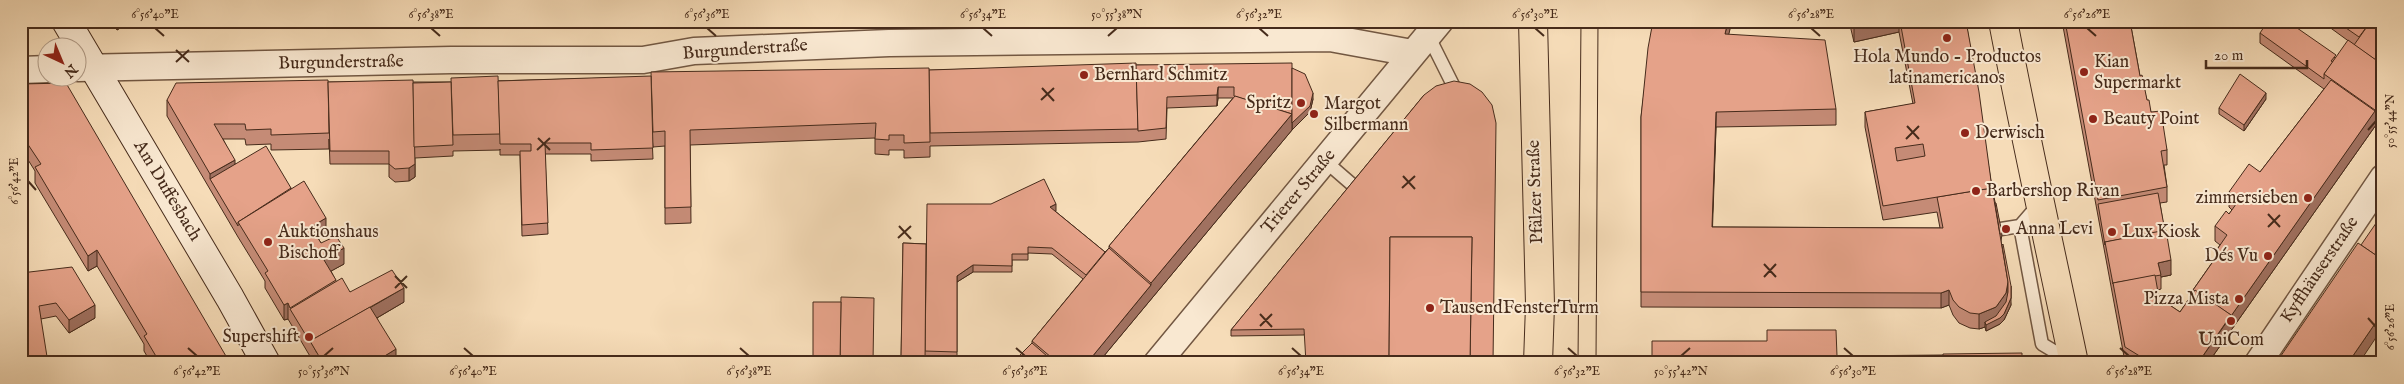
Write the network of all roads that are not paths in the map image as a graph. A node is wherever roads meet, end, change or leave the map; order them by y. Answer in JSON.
{"nodes":[{"id":1,"x":66,"y":21,"type":"edge"},
{"id":2,"x":1533,"y":21,"type":"edge"},
{"id":3,"x":2003,"y":21,"type":"edge"},
{"id":4,"x":1425,"y":33,"type":"edge"},
{"id":5,"x":73,"y":38,"type":"edge"},
{"id":6,"x":88,"y":68,"type":"edge"},
{"id":7,"x":38,"y":69,"type":"edge"},
{"id":8,"x":21,"y":70,"type":"edge"},
{"id":9,"x":88,"y":71,"type":"edge"},
{"id":10,"x":1454,"y":87,"type":"edge"},
{"id":11,"x":1325,"y":161,"type":"junction"},
{"id":12,"x":2383,"y":178,"type":"edge"},
{"id":13,"x":1355,"y":187,"type":"edge"},
{"id":14,"x":2041,"y":202,"type":"junction"},
{"id":15,"x":2020,"y":226,"type":"junction"},
{"id":16,"x":2000,"y":229,"type":"edge"},
{"id":17,"x":266,"y":363,"type":"edge"},
{"id":18,"x":1157,"y":363,"type":"edge"},
{"id":19,"x":1538,"y":363,"type":"edge"},
{"id":20,"x":2074,"y":363,"type":"edge"},
{"id":21,"x":2258,"y":363,"type":"edge"}],
"edges":[{"from":1,"to":5,"type":"street","name":"Am Duffesbach"},
{"from":2,"to":19,"type":"main road","name":"Pfälzer Straße"},
{"from":3,"to":14,"type":"main road"},
{"from":4,"to":6,"type":"street","name":"Burgunderstraße"},
{"from":4,"to":10,"type":"lane"},
{"from":4,"to":11,"type":"street","name":"Trierer Straße"},
{"from":7,"to":8,"type":"street"},
{"from":9,"to":17,"type":"street","name":"Am Duffesbach"},
{"from":11,"to":13,"type":"lane"},
{"from":11,"to":18,"type":"street","name":"Trierer Straße"},
{"from":12,"to":21,"type":"street","name":"Kyffhäuserstraße"},
{"from":14,"to":15,"type":"lane"},
{"from":14,"to":20,"type":"main road"},
{"from":15,"to":16,"type":"lane"},
{"from":15,"to":20,"type":"lane"}]}
